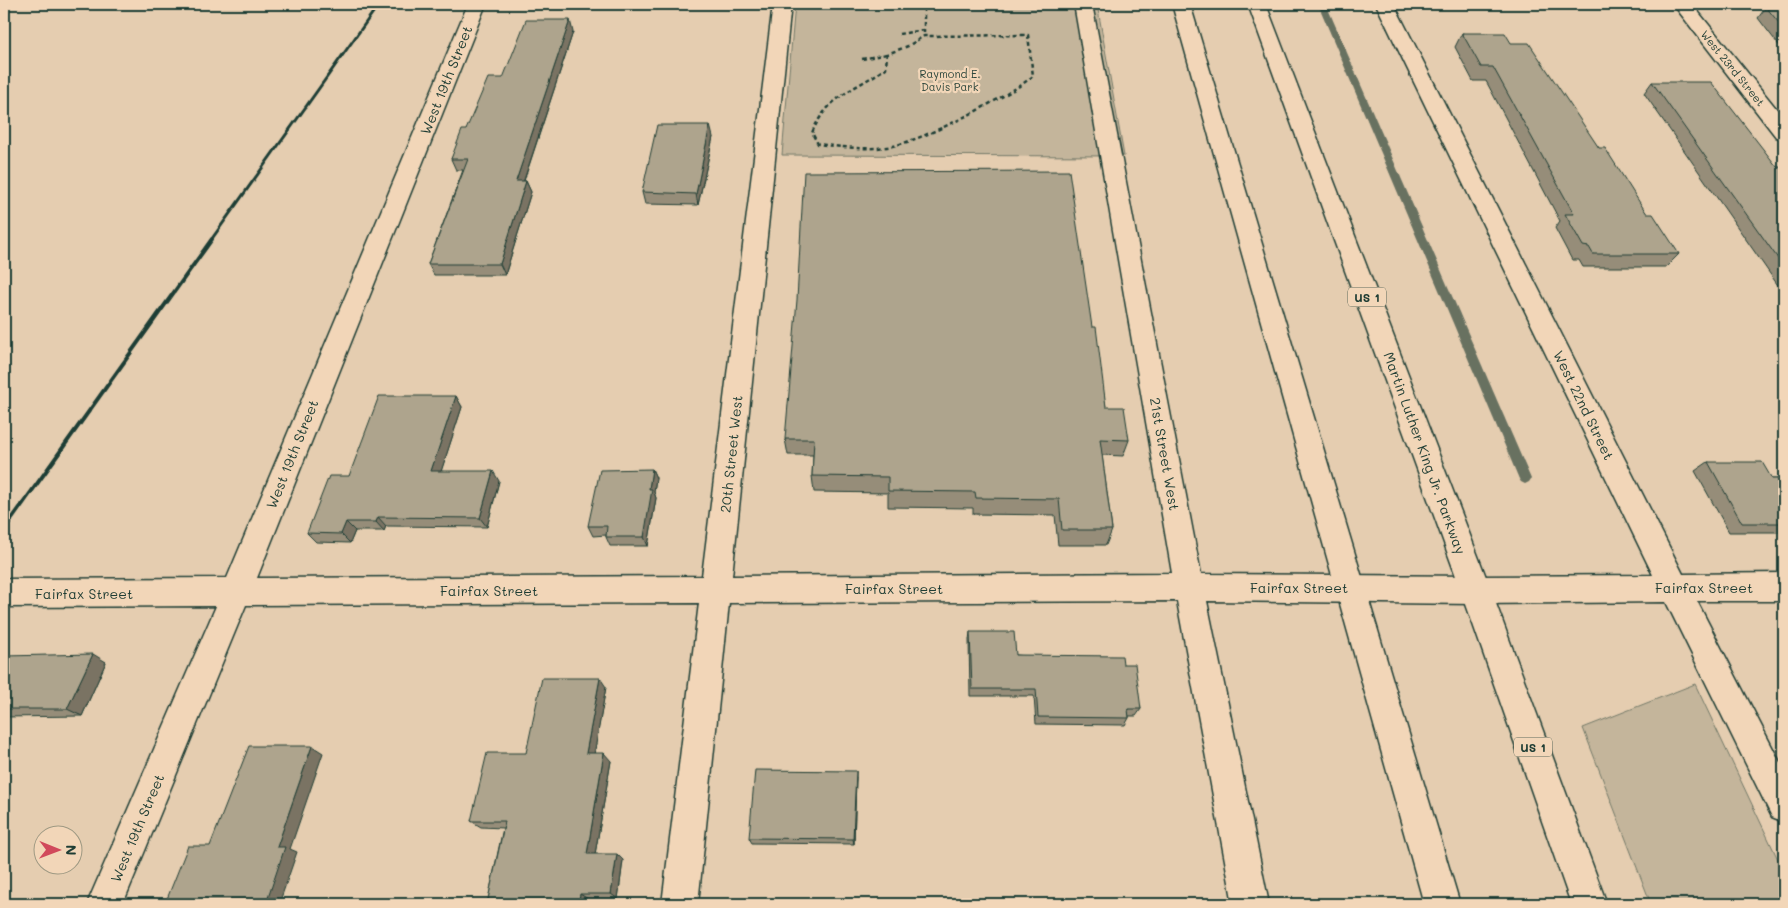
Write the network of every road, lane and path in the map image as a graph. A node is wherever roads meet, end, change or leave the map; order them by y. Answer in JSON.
{"nodes":[{"id":1,"x":478,"y":4,"type":"edge"},
{"id":2,"x":782,"y":4,"type":"edge"},
{"id":3,"x":1083,"y":4,"type":"edge"},
{"id":4,"x":1181,"y":4,"type":"edge"},
{"id":5,"x":1258,"y":4,"type":"edge"},
{"id":6,"x":1385,"y":4,"type":"edge"},
{"id":7,"x":1682,"y":4,"type":"edge"},
{"id":8,"x":924,"y":8,"type":"dead end"},
{"id":9,"x":924,"y":30,"type":"junction"},
{"id":10,"x":898,"y":34,"type":"dead end"},
{"id":11,"x":924,"y":36,"type":"junction"},
{"id":12,"x":887,"y":54,"type":"junction"},
{"id":13,"x":862,"y":59,"type":"dead end"},
{"id":14,"x":1784,"y":132,"type":"edge"},
{"id":15,"x":1189,"y":587,"type":"junction"},
{"id":16,"x":1674,"y":587,"type":"junction"},
{"id":17,"x":1784,"y":587,"type":"edge"},
{"id":18,"x":1352,"y":588,"type":"junction"},
{"id":19,"x":716,"y":589,"type":"junction"},
{"id":20,"x":1476,"y":590,"type":"junction"},
{"id":21,"x":236,"y":592,"type":"junction"},
{"id":22,"x":4,"y":593,"type":"edge"},
{"id":23,"x":1784,"y":805,"type":"edge"},
{"id":24,"x":105,"y":904,"type":"edge"},
{"id":25,"x":680,"y":904,"type":"edge"},
{"id":26,"x":1251,"y":904,"type":"edge"},
{"id":27,"x":1442,"y":904,"type":"edge"},
{"id":28,"x":1589,"y":904,"type":"edge"}],
"edges":[{"from":1,"to":21,"type":"main road","name":"West 19th Street"},
{"from":2,"to":19,"type":"main road","name":"20th Street West"},
{"from":3,"to":15,"type":"main road","name":"21st Street West"},
{"from":4,"to":18,"type":"main road"},
{"from":5,"to":20,"type":"main road","name":"Martin Luther King Jr. Parkway","number":"US 1"},
{"from":6,"to":16,"type":"main road","name":"West 22nd Street"},
{"from":7,"to":14,"type":"main road","name":"West 23rd Street"},
{"from":8,"to":9,"type":"path"},
{"from":9,"to":10,"type":"path"},
{"from":9,"to":11,"type":"path"},
{"from":11,"to":12,"type":"path"},
{"from":11,"to":12,"type":"path"},
{"from":12,"to":13,"type":"path"},
{"from":15,"to":18,"type":"main road","name":"Fairfax Street"},
{"from":15,"to":19,"type":"main road","name":"Fairfax Street"},
{"from":15,"to":26,"type":"main road","name":"21st Street West"},
{"from":16,"to":17,"type":"main road","name":"Fairfax Street"},
{"from":16,"to":20,"type":"main road","name":"Fairfax Street"},
{"from":16,"to":23,"type":"main road","name":"West 22nd Street"},
{"from":18,"to":20,"type":"main road","name":"Fairfax Street"},
{"from":18,"to":27,"type":"main road"},
{"from":19,"to":21,"type":"main road","name":"Fairfax Street"},
{"from":19,"to":25,"type":"main road","name":"20th Street West"},
{"from":20,"to":28,"type":"main road","name":"Martin Luther King Jr. Parkway","number":"US 1"},
{"from":21,"to":22,"type":"main road","name":"Fairfax Street"},
{"from":21,"to":24,"type":"main road","name":"West 19th Street"}]}
